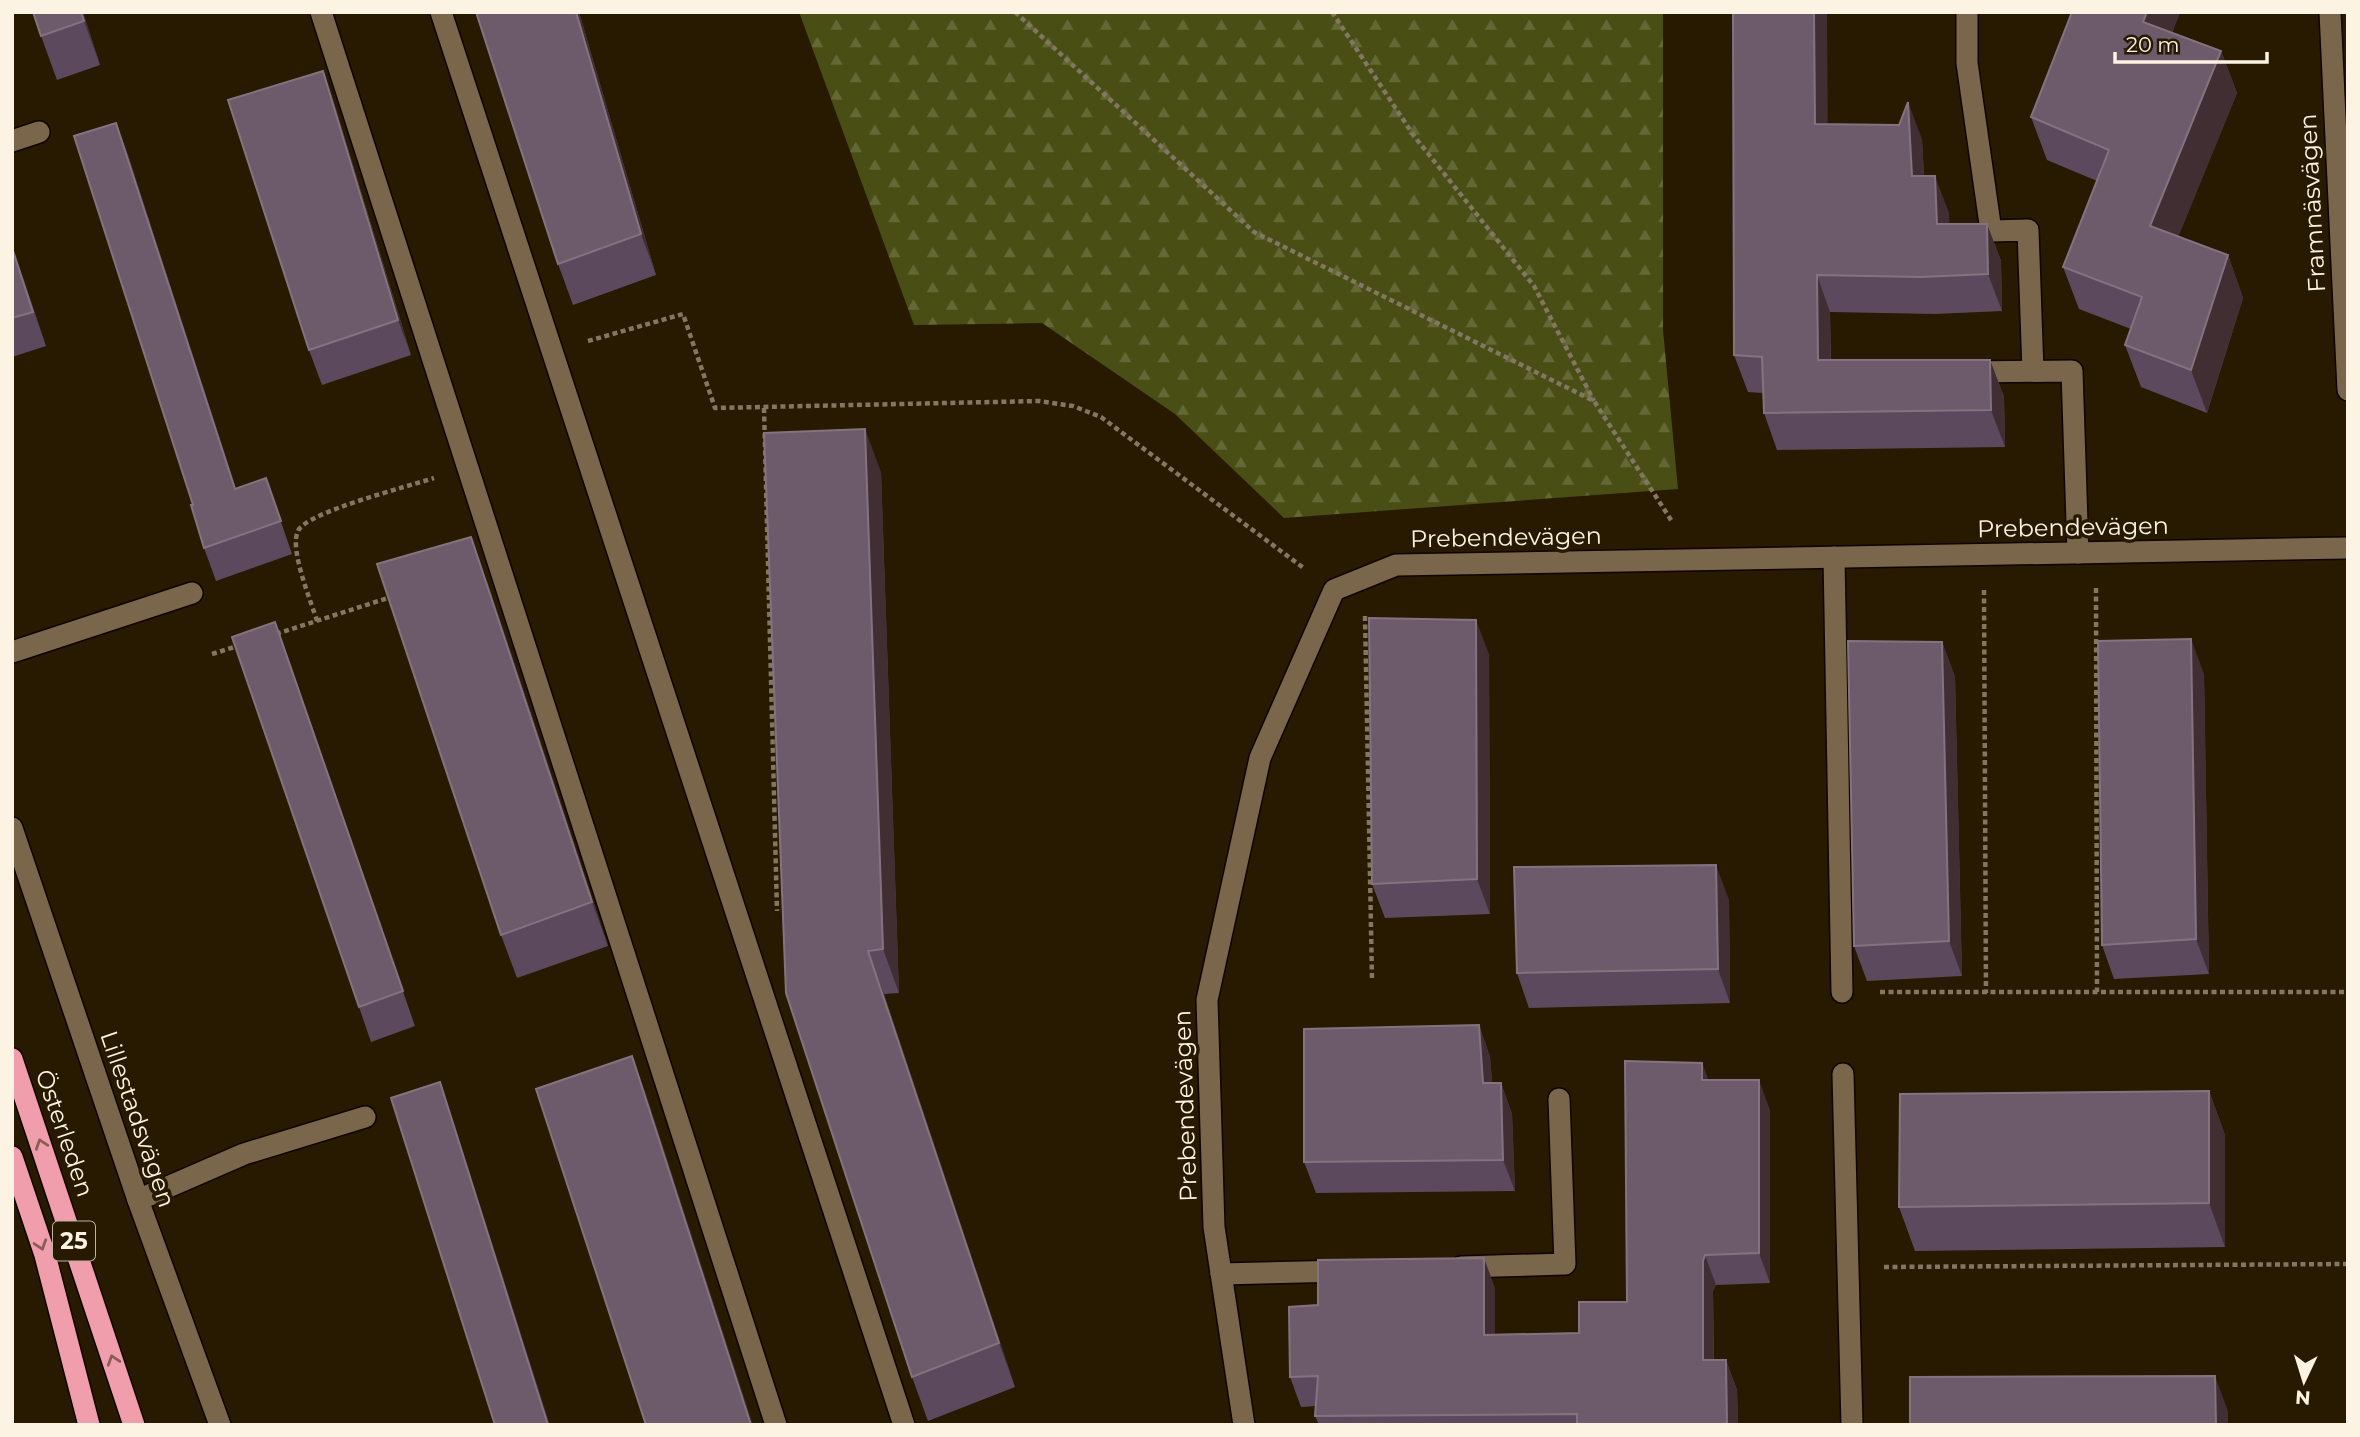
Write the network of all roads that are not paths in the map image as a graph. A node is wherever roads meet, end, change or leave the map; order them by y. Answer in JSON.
{"nodes":[{"id":1,"x":321,"y":12,"type":"edge"},
{"id":2,"x":441,"y":12,"type":"edge"},
{"id":3,"x":1967,"y":12,"type":"edge"},
{"id":4,"x":2330,"y":12,"type":"edge"},
{"id":5,"x":39,"y":132,"type":"dead end"},
{"id":6,"x":12,"y":141,"type":"edge"},
{"id":7,"x":2033,"y":371,"type":"junction"},
{"id":8,"x":1941,"y":372,"type":"edge"},
{"id":9,"x":2348,"y":390,"type":"edge"},
{"id":10,"x":2348,"y":548,"type":"edge"},
{"id":11,"x":2087,"y":553,"type":"junction"},
{"id":12,"x":1834,"y":557,"type":"junction"},
{"id":13,"x":192,"y":593,"type":"dead end"},
{"id":14,"x":12,"y":652,"type":"edge"},
{"id":15,"x":12,"y":828,"type":"edge"},
{"id":16,"x":1842,"y":992,"type":"road end"},
{"id":17,"x":12,"y":1059,"type":"edge"},
{"id":18,"x":1843,"y":1074,"type":"dead end"},
{"id":19,"x":1559,"y":1099,"type":"dead end"},
{"id":20,"x":365,"y":1116,"type":"dead end"},
{"id":21,"x":12,"y":1157,"type":"edge"},
{"id":22,"x":138,"y":1200,"type":"junction"},
{"id":23,"x":1441,"y":1268,"type":"edge"},
{"id":24,"x":1373,"y":1270,"type":"edge"},
{"id":25,"x":1221,"y":1274,"type":"junction"},
{"id":26,"x":89,"y":1425,"type":"edge"},
{"id":27,"x":134,"y":1425,"type":"edge"},
{"id":28,"x":220,"y":1425,"type":"edge"},
{"id":29,"x":776,"y":1425,"type":"edge"},
{"id":30,"x":904,"y":1425,"type":"edge"},
{"id":31,"x":1244,"y":1425,"type":"edge"},
{"id":32,"x":1852,"y":1425,"type":"edge"}],
"edges":[{"from":1,"to":29,"type":"street"},
{"from":2,"to":30,"type":"street"},
{"from":3,"to":7,"type":"street"},
{"from":4,"to":9,"type":"street","name":"Framnäsvägen"},
{"from":5,"to":6,"type":"street"},
{"from":7,"to":8,"type":"street"},
{"from":7,"to":11,"type":"street"},
{"from":10,"to":11,"type":"street","name":"Prebendevägen"},
{"from":11,"to":12,"type":"street","name":"Prebendevägen"},
{"from":12,"to":16,"type":"street"},
{"from":12,"to":25,"type":"street","name":"Prebendevägen"},
{"from":13,"to":14,"type":"street"},
{"from":15,"to":22,"type":"street","name":"Lillestadsvägen"},
{"from":27,"to":17,"type":"highway","name":"Österleden","number":"25","one_way":true},
{"from":18,"to":32,"type":"street"},
{"from":19,"to":23,"type":"street"},
{"from":20,"to":22,"type":"street"},
{"from":21,"to":26,"type":"highway","number":"25","one_way":true},
{"from":22,"to":28,"type":"street","name":"Lillestadsvägen"},
{"from":24,"to":25,"type":"street"},
{"from":25,"to":31,"type":"street","name":"Prebendevägen"}]}
